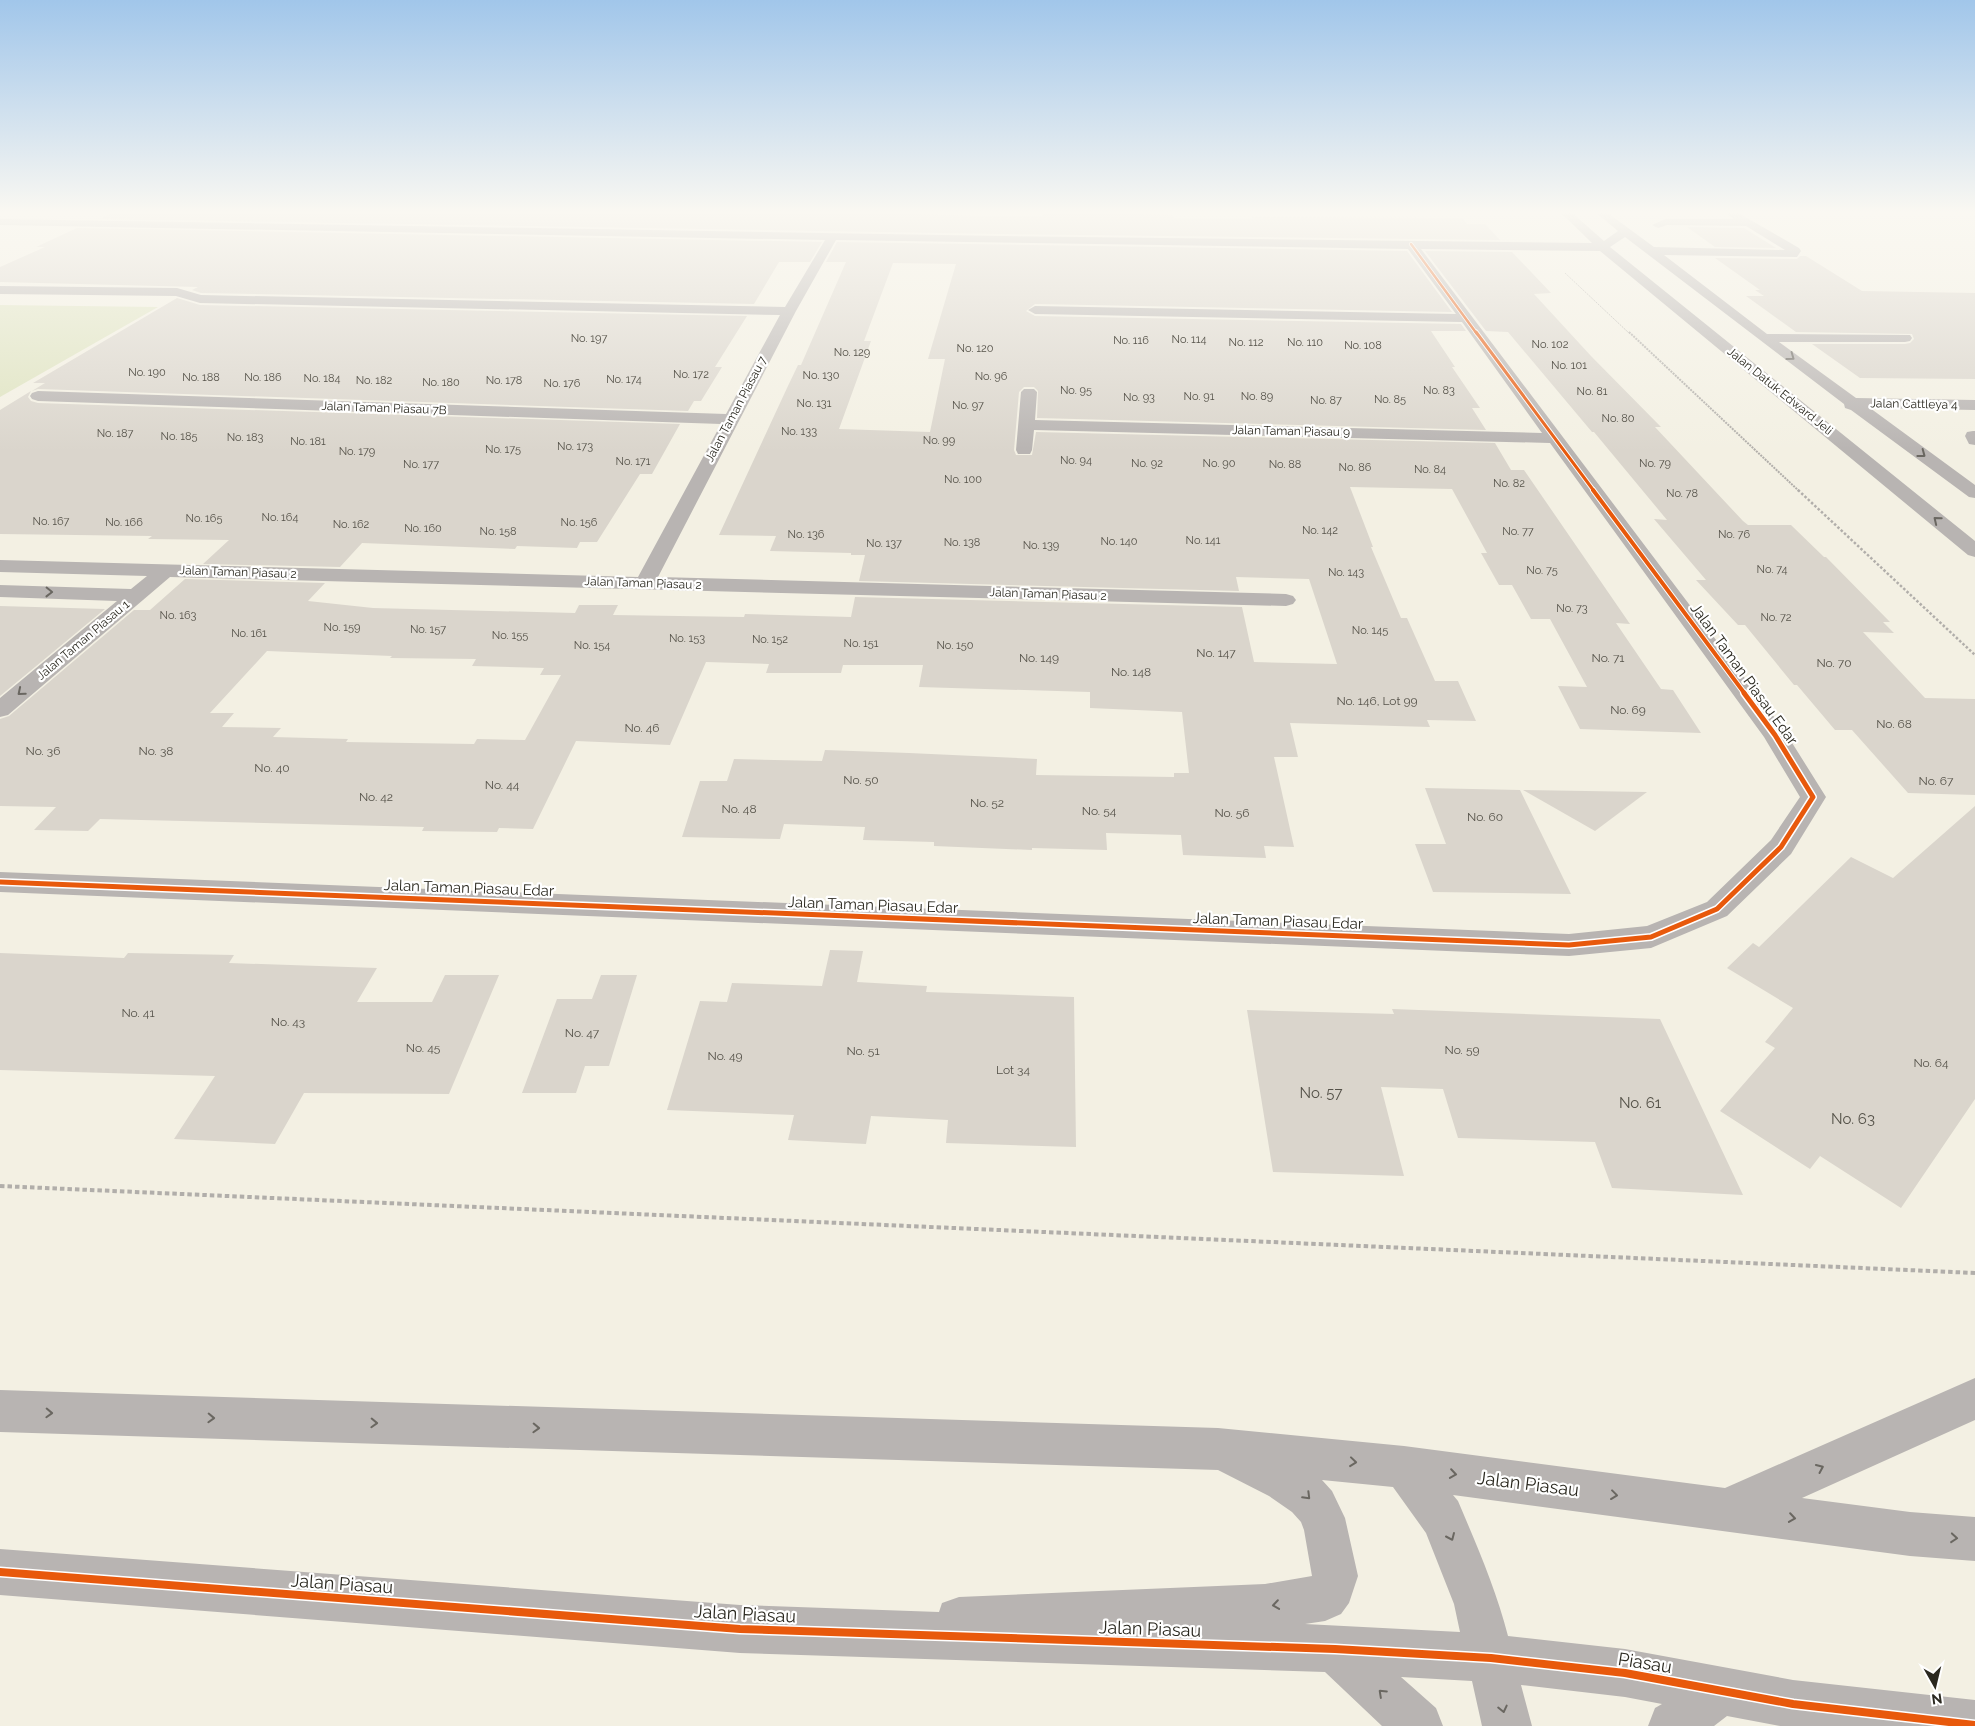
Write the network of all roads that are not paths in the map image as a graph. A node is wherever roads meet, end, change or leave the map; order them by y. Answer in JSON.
{"nodes":[{"id":1,"x":136,"y":292,"type":"edge"},
{"id":2,"x":800,"y":292,"type":"edge"},
{"id":3,"x":1445,"y":292,"type":"edge"},
{"id":4,"x":1658,"y":292,"type":"edge"},
{"id":5,"x":1704,"y":292,"type":"edge"},
{"id":6,"x":789,"y":310,"type":"junction"},
{"id":7,"x":1464,"y":318,"type":"junction"},
{"id":8,"x":1033,"y":324,"type":"dead end"},
{"id":9,"x":1764,"y":338,"type":"junction"},
{"id":10,"x":1905,"y":338,"type":"dead end"},
{"id":11,"x":1029,"y":392,"type":"dead end"},
{"id":12,"x":38,"y":396,"type":"dead end"},
{"id":13,"x":1853,"y":403,"type":"junction"},
{"id":14,"x":1952,"y":404,"type":"junction"},
{"id":15,"x":1975,"y":405,"type":"edge"},
{"id":16,"x":730,"y":419,"type":"junction"},
{"id":17,"x":1975,"y":421,"type":"edge"},
{"id":18,"x":1027,"y":425,"type":"junction"},
{"id":19,"x":1833,"y":434,"type":"junction"},
{"id":20,"x":1554,"y":438,"type":"junction"},
{"id":21,"x":1024,"y":450,"type":"dead end"},
{"id":22,"x":1975,"y":493,"type":"edge"},
{"id":23,"x":1975,"y":551,"type":"edge"},
{"id":24,"x":5,"y":569,"type":"edge"},
{"id":25,"x":166,"y":570,"type":"junction"},
{"id":26,"x":1281,"y":577,"type":"dead end"},
{"id":27,"x":645,"y":583,"type":"junction"},
{"id":28,"x":0,"y":591,"type":"edge"},
{"id":29,"x":137,"y":594,"type":"junction"},
{"id":30,"x":0,"y":710,"type":"edge"},
{"id":31,"x":0,"y":882,"type":"edge"},
{"id":32,"x":1975,"y":1399,"type":"edge"},
{"id":33,"x":0,"y":1411,"type":"edge"},
{"id":34,"x":1218,"y":1448,"type":"junction"},
{"id":35,"x":1404,"y":1467,"type":"junction"},
{"id":36,"x":1727,"y":1509,"type":"junction"},
{"id":37,"x":1975,"y":1540,"type":"edge"},
{"id":38,"x":0,"y":1572,"type":"edge"},
{"id":39,"x":740,"y":1629,"type":"junction"},
{"id":40,"x":1335,"y":1649,"type":"junction"},
{"id":41,"x":1491,"y":1658,"type":"junction"},
{"id":42,"x":1722,"y":1690,"type":"junction"},
{"id":43,"x":1975,"y":1725,"type":"edge"},
{"id":44,"x":1418,"y":1726,"type":"edge"},
{"id":45,"x":1507,"y":1726,"type":"edge"},
{"id":46,"x":1673,"y":1726,"type":"edge"}],
"edges":[{"from":1,"to":6,"type":"street"},
{"from":2,"to":6,"type":"street","name":"Jalan Taman Piasau 7"},
{"from":3,"to":7,"type":"street","name":"Jalan Taman Piasau Edar"},
{"from":4,"to":19,"type":"street","name":"Jalan Datuk Edward Jeli"},
{"from":5,"to":9,"type":"street"},
{"from":6,"to":16,"type":"street","name":"Jalan Taman Piasau 7"},
{"from":7,"to":8,"type":"street"},
{"from":7,"to":20,"type":"street","name":"Jalan Taman Piasau Edar"},
{"from":9,"to":10,"type":"street"},
{"from":9,"to":13,"type":"street","one_way":true},
{"from":11,"to":18,"type":"street"},
{"from":12,"to":16,"type":"street","name":"Jalan Taman Piasau 7B"},
{"from":13,"to":14,"type":"street","name":"Jalan Cattleya 4"},
{"from":13,"to":19,"type":"street"},
{"from":13,"to":22,"type":"street","one_way":true},
{"from":14,"to":15,"type":"street","name":"Jalan Cattleya 4"},
{"from":14,"to":17,"type":"street"},
{"from":16,"to":27,"type":"street","name":"Jalan Taman Piasau 7"},
{"from":18,"to":20,"type":"street","name":"Jalan Taman Piasau 9"},
{"from":18,"to":21,"type":"street"},
{"from":23,"to":19,"type":"street","name":"Jalan Datuk Edward Jeli","one_way":true},
{"from":20,"to":31,"type":"street","name":"Jalan Taman Piasau Edar"},
{"from":24,"to":25,"type":"street","name":"Jalan Taman Piasau 2"},
{"from":25,"to":27,"type":"street","name":"Jalan Taman Piasau 2"},
{"from":25,"to":29,"type":"street","name":"Jalan Taman Piasau 1"},
{"from":26,"to":27,"type":"street","name":"Jalan Taman Piasau 2"},
{"from":28,"to":29,"type":"street","one_way":true},
{"from":29,"to":30,"type":"street","name":"Jalan Taman Piasau 1","one_way":true},
{"from":36,"to":32,"type":"street","one_way":true},
{"from":33,"to":34,"type":"street","name":"Jalan Piasau","one_way":true},
{"from":34,"to":35,"type":"street","name":"Jalan Piasau","one_way":true},
{"from":34,"to":39,"type":"street","one_way":true},
{"from":35,"to":36,"type":"street","name":"Jalan Piasau","one_way":true},
{"from":35,"to":41,"type":"street","one_way":true},
{"from":36,"to":37,"type":"street","name":"Jalan Piasau","one_way":true},
{"from":38,"to":39,"type":"street","name":"Jalan Piasau"},
{"from":39,"to":40,"type":"street","name":"Jalan Piasau"},
{"from":40,"to":41,"type":"street","name":"Jalan Piasau"},
{"from":44,"to":40,"type":"street","one_way":true},
{"from":41,"to":42,"type":"street","name":"Piasau"},
{"from":41,"to":45,"type":"street","one_way":true},
{"from":42,"to":43,"type":"street","name":"Piasau"},
{"from":42,"to":46,"type":"street"}]}
